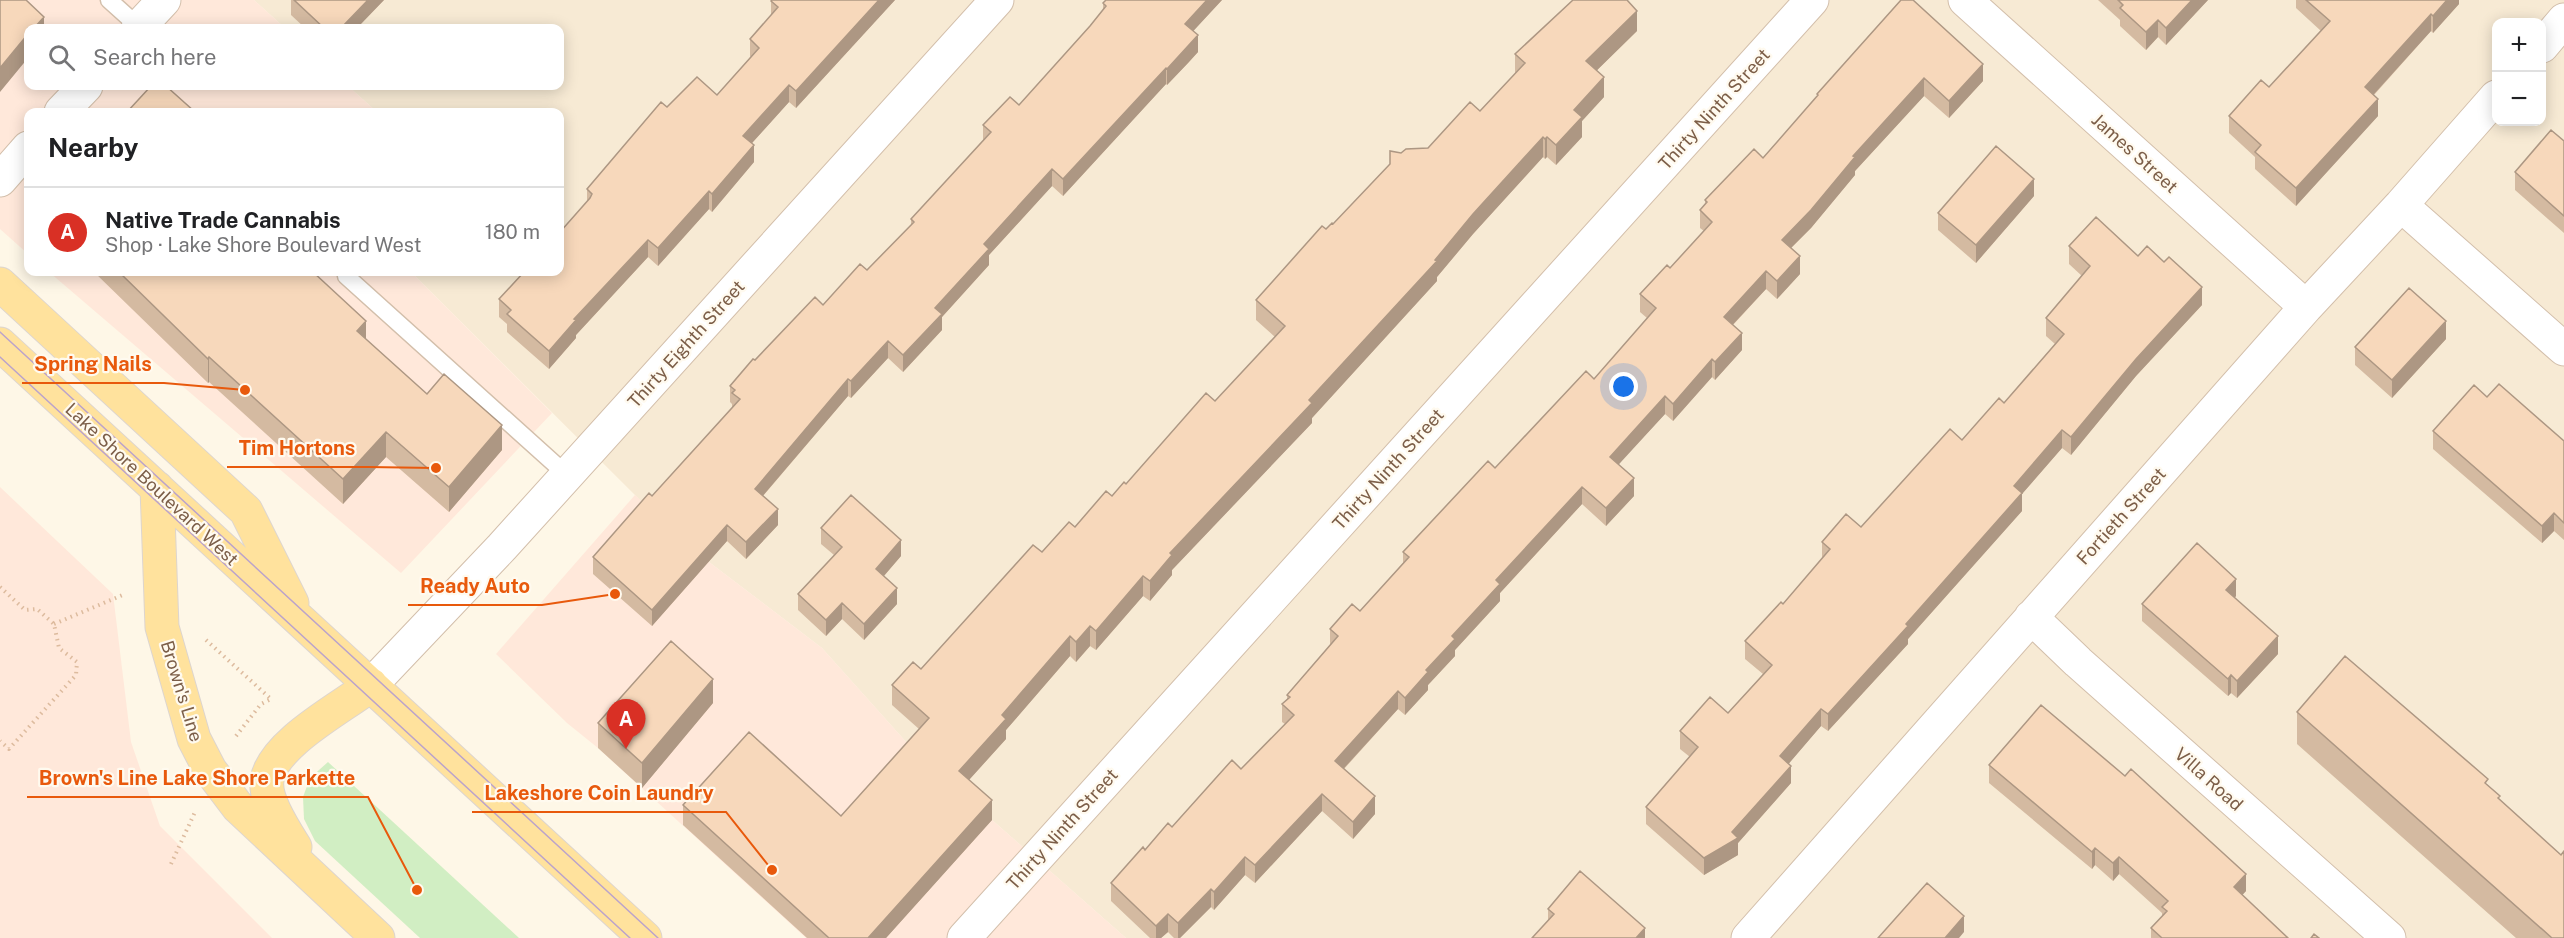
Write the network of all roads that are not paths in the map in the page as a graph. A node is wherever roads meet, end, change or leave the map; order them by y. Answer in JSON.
{"nodes":[{"id":1,"x":109,"y":0,"type":"edge"},
{"id":2,"x":164,"y":0,"type":"edge"},
{"id":3,"x":997,"y":0,"type":"edge"},
{"id":4,"x":1812,"y":0,"type":"edge"},
{"id":5,"x":1965,"y":0,"type":"edge"},
{"id":6,"x":2564,"y":20,"type":"edge"},
{"id":7,"x":134,"y":24,"type":"edge"},
{"id":8,"x":142,"y":24,"type":"edge"},
{"id":9,"x":2546,"y":40,"type":"edge"},
{"id":10,"x":82,"y":90,"type":"edge"},
{"id":11,"x":2492,"y":102,"type":"edge"},
{"id":12,"x":65,"y":108,"type":"edge"},
{"id":13,"x":24,"y":153,"type":"edge"},
{"id":14,"x":0,"y":180,"type":"edge"},
{"id":15,"x":2402,"y":205,"type":"junction"},
{"id":16,"x":346,"y":276,"type":"dead end"},
{"id":17,"x":0,"y":284,"type":"edge"},
{"id":18,"x":2306,"y":307,"type":"junction"},
{"id":19,"x":0,"y":344,"type":"edge"},
{"id":20,"x":2564,"y":349,"type":"edge"},
{"id":21,"x":567,"y":475,"type":"junction"},
{"id":22,"x":157,"y":488,"type":"junction"},
{"id":23,"x":2031,"y":618,"type":"junction"},
{"id":24,"x":303,"y":623,"type":"junction"},
{"id":25,"x":371,"y":685,"type":"junction"},
{"id":26,"x":319,"y":884,"type":"junction"},
{"id":27,"x":378,"y":938,"type":"edge"},
{"id":28,"x":645,"y":938,"type":"edge"},
{"id":29,"x":964,"y":938,"type":"edge"},
{"id":30,"x":1748,"y":938,"type":"edge"},
{"id":31,"x":2389,"y":938,"type":"edge"}],
"edges":[{"from":1,"to":7,"type":"lane"},
{"from":2,"to":8,"type":"street"},
{"from":3,"to":21,"type":"street","name":"Thirty Eighth Street"},
{"from":4,"to":29,"type":"street","name":"Thirty Ninth Street"},
{"from":5,"to":18,"type":"street","name":"James Street"},
{"from":6,"to":9,"type":"street"},
{"from":10,"to":12,"type":"street"},
{"from":11,"to":15,"type":"street","name":"Fortieth Street"},
{"from":13,"to":14,"type":"street"},
{"from":15,"to":18,"type":"street","name":"Fortieth Street"},
{"from":15,"to":20,"type":"street"},
{"from":16,"to":21,"type":"lane"},
{"from":17,"to":24,"type":"main road","name":"Lake Shore Boulevard West"},
{"from":18,"to":23,"type":"street","name":"Fortieth Street"},
{"from":19,"to":22,"type":"main road","name":"Lake Shore Boulevard West"},
{"from":21,"to":25,"type":"street","name":"Thirty Eighth Street"},
{"from":22,"to":24,"type":"main road","name":"Lake Shore Boulevard West"},
{"from":22,"to":26,"type":"main road","name":"Brown's Line"},
{"from":23,"to":30,"type":"street","name":"Fortieth Street"},
{"from":23,"to":31,"type":"street","name":"Villa Road"},
{"from":24,"to":25,"type":"main road","name":"Lake Shore Boulevard West"},
{"from":25,"to":26,"type":"main road","name":"Brown's Line"},
{"from":25,"to":28,"type":"main road","name":"Lake Shore Boulevard West"},
{"from":26,"to":27,"type":"main road","name":"Brown's Line"}]}
